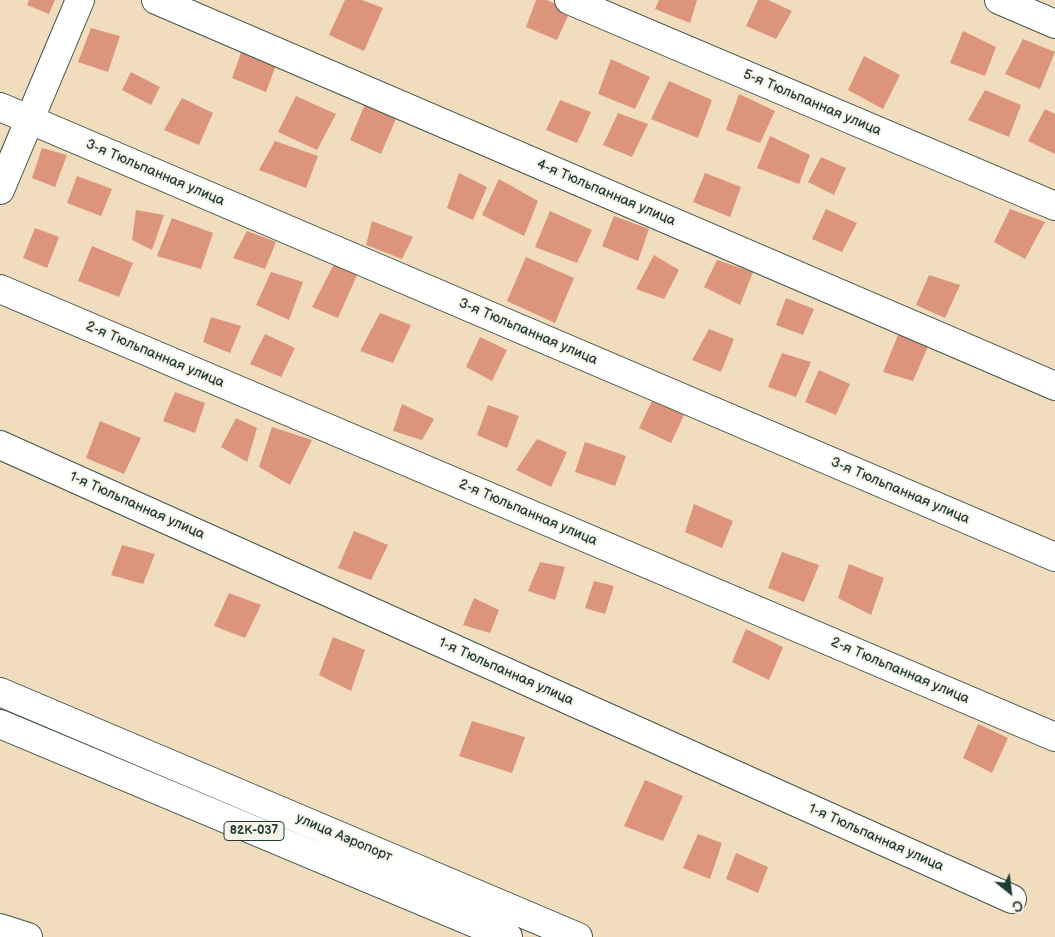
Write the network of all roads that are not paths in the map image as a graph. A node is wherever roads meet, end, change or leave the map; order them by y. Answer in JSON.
{"nodes":[{"id":1,"x":80,"y":0,"type":"edge"},
{"id":2,"x":156,"y":0,"type":"edge"},
{"id":3,"x":569,"y":0,"type":"edge"},
{"id":4,"x":999,"y":0,"type":"edge"},
{"id":5,"x":1055,"y":24,"type":"edge"},
{"id":6,"x":0,"y":107,"type":"edge"},
{"id":7,"x":30,"y":120,"type":"junction"},
{"id":8,"x":0,"y":190,"type":"edge"},
{"id":9,"x":1055,"y":206,"type":"edge"},
{"id":10,"x":0,"y":289,"type":"edge"},
{"id":11,"x":1055,"y":386,"type":"edge"},
{"id":12,"x":0,"y":445,"type":"edge"},
{"id":13,"x":1055,"y":557,"type":"edge"},
{"id":14,"x":0,"y":692,"type":"edge"},
{"id":15,"x":0,"y":724,"type":"edge"},
{"id":16,"x":1055,"y":736,"type":"edge"},
{"id":17,"x":1012,"y":899,"type":"dead end"},
{"id":18,"x":0,"y":928,"type":"edge"},
{"id":19,"x":28,"y":937,"type":"edge"},
{"id":20,"x":508,"y":937,"type":"edge"},
{"id":21,"x":578,"y":937,"type":"edge"}],
"edges":[{"from":1,"to":7,"type":"street"},
{"from":2,"to":11,"type":"street","name":"4-я Тюльпанная улица"},
{"from":3,"to":9,"type":"street","name":"5-я Тюльпанная улица"},
{"from":4,"to":5,"type":"street"},
{"from":6,"to":7,"type":"street","name":"3-я Тюльпанная улица"},
{"from":7,"to":8,"type":"street"},
{"from":7,"to":13,"type":"street","name":"3-я Тюльпанная улица"},
{"from":10,"to":16,"type":"street","name":"2-я Тюльпанная улица"},
{"from":12,"to":17,"type":"street","name":"1-я Тюльпанная улица"},
{"from":14,"to":21,"type":"street","name":"улица Аэропорт"},
{"from":15,"to":20,"type":"street","name":"улица Аэропорт","number":"82К-037"},
{"from":18,"to":19,"type":"street"}]}
